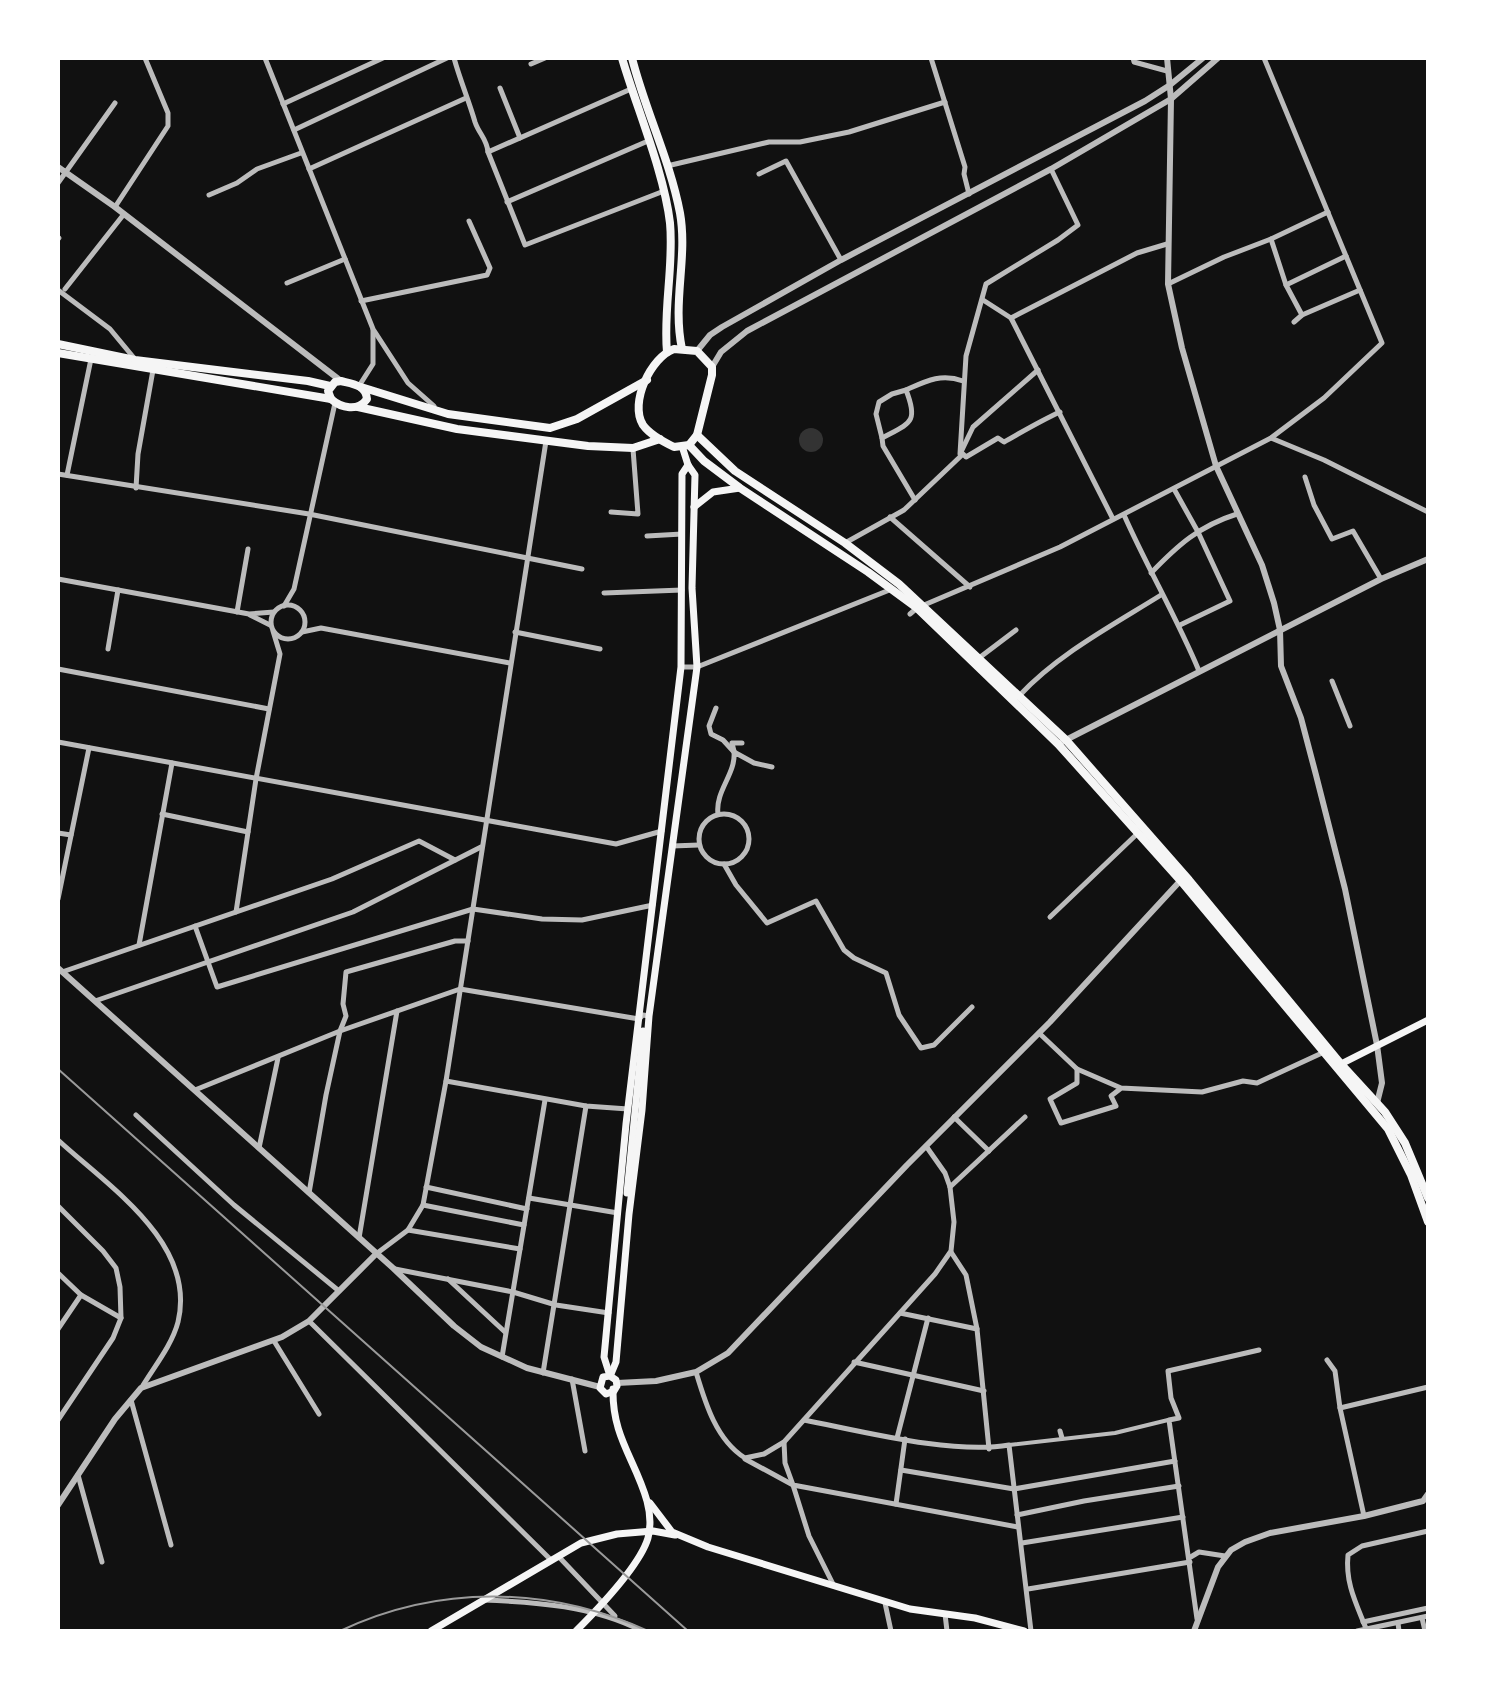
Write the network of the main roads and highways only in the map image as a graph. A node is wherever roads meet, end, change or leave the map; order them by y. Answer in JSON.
{"nodes":[{"id":1,"x":622,"y":58,"type":"edge"},
{"id":2,"x":632,"y":58,"type":"edge"},
{"id":3,"x":58,"y":344,"type":"edge"},
{"id":4,"x":682,"y":349,"type":"junction"},
{"id":5,"x":667,"y":352,"type":"junction"},
{"id":6,"x":58,"y":353,"type":"edge"},
{"id":7,"x":647,"y":380,"type":"junction"},
{"id":8,"x":330,"y":386,"type":"junction"},
{"id":9,"x":360,"y":386,"type":"junction"},
{"id":10,"x":333,"y":401,"type":"junction"},
{"id":11,"x":358,"y":407,"type":"junction"},
{"id":12,"x":697,"y":435,"type":"junction"},
{"id":13,"x":660,"y":439,"type":"junction"},
{"id":14,"x":685,"y":446,"type":"junction"},
{"id":15,"x":688,"y":465,"type":"junction"},
{"id":16,"x":740,"y":488,"type":"junction"},
{"id":17,"x":694,"y":507,"type":"junction"},
{"id":18,"x":896,"y":587,"type":"junction"},
{"id":19,"x":917,"y":610,"type":"junction"},
{"id":20,"x":1062,"y":742,"type":"junction"},
{"id":21,"x":1183,"y":878,"type":"junction"},
{"id":22,"x":644,"y":1014,"type":"junction"},
{"id":23,"x":1428,"y":1020,"type":"edge"},
{"id":24,"x":1338,"y":1065,"type":"junction"},
{"id":25,"x":1428,"y":1198,"type":"edge"},
{"id":26,"x":1428,"y":1222,"type":"edge"},
{"id":27,"x":610,"y":1376,"type":"junction"},
{"id":28,"x":606,"y":1394,"type":"junction"},
{"id":29,"x":679,"y":1535,"type":"junction"},
{"id":30,"x":431,"y":1631,"type":"edge"},
{"id":31,"x":576,"y":1631,"type":"edge"},
{"id":32,"x":1024,"y":1631,"type":"edge"}],
"edges":[{"from":1,"to":5,"type":"main road"},
{"from":2,"to":4,"type":"main road"},
{"from":3,"to":8,"type":"main road"},
{"from":4,"to":5,"type":"main road"},
{"from":4,"to":12,"type":"main road"},
{"from":5,"to":7,"type":"main road"},
{"from":6,"to":10,"type":"main road"},
{"from":7,"to":9,"type":"main road"},
{"from":7,"to":13,"type":"main road"},
{"from":8,"to":9,"type":"main road"},
{"from":8,"to":10,"type":"main road"},
{"from":9,"to":11,"type":"main road"},
{"from":10,"to":11,"type":"main road"},
{"from":11,"to":13,"type":"main road"},
{"from":12,"to":14,"type":"main road"},
{"from":12,"to":18,"type":"main road"},
{"from":13,"to":14,"type":"main road"},
{"from":14,"to":15,"type":"main road"},
{"from":14,"to":16,"type":"main road"},
{"from":15,"to":17,"type":"main road"},
{"from":15,"to":22,"type":"main road"},
{"from":16,"to":17,"type":"main road"},
{"from":16,"to":18,"type":"main road"},
{"from":17,"to":22,"type":"main road"},
{"from":18,"to":19,"type":"main road"},
{"from":19,"to":20,"type":"main road"},
{"from":19,"to":20,"type":"main road"},
{"from":20,"to":21,"type":"main road"},
{"from":20,"to":21,"type":"main road"},
{"from":21,"to":24,"type":"main road"},
{"from":21,"to":24,"type":"main road"},
{"from":22,"to":27,"type":"main road"},
{"from":22,"to":27,"type":"main road"},
{"from":22,"to":31,"type":"main road"},
{"from":23,"to":24,"type":"main road"},
{"from":24,"to":25,"type":"main road"},
{"from":24,"to":26,"type":"main road"},
{"from":27,"to":28,"type":"main road"},
{"from":27,"to":28,"type":"main road"},
{"from":28,"to":29,"type":"main road"},
{"from":29,"to":30,"type":"main road"},
{"from":29,"to":32,"type":"main road"}]}
